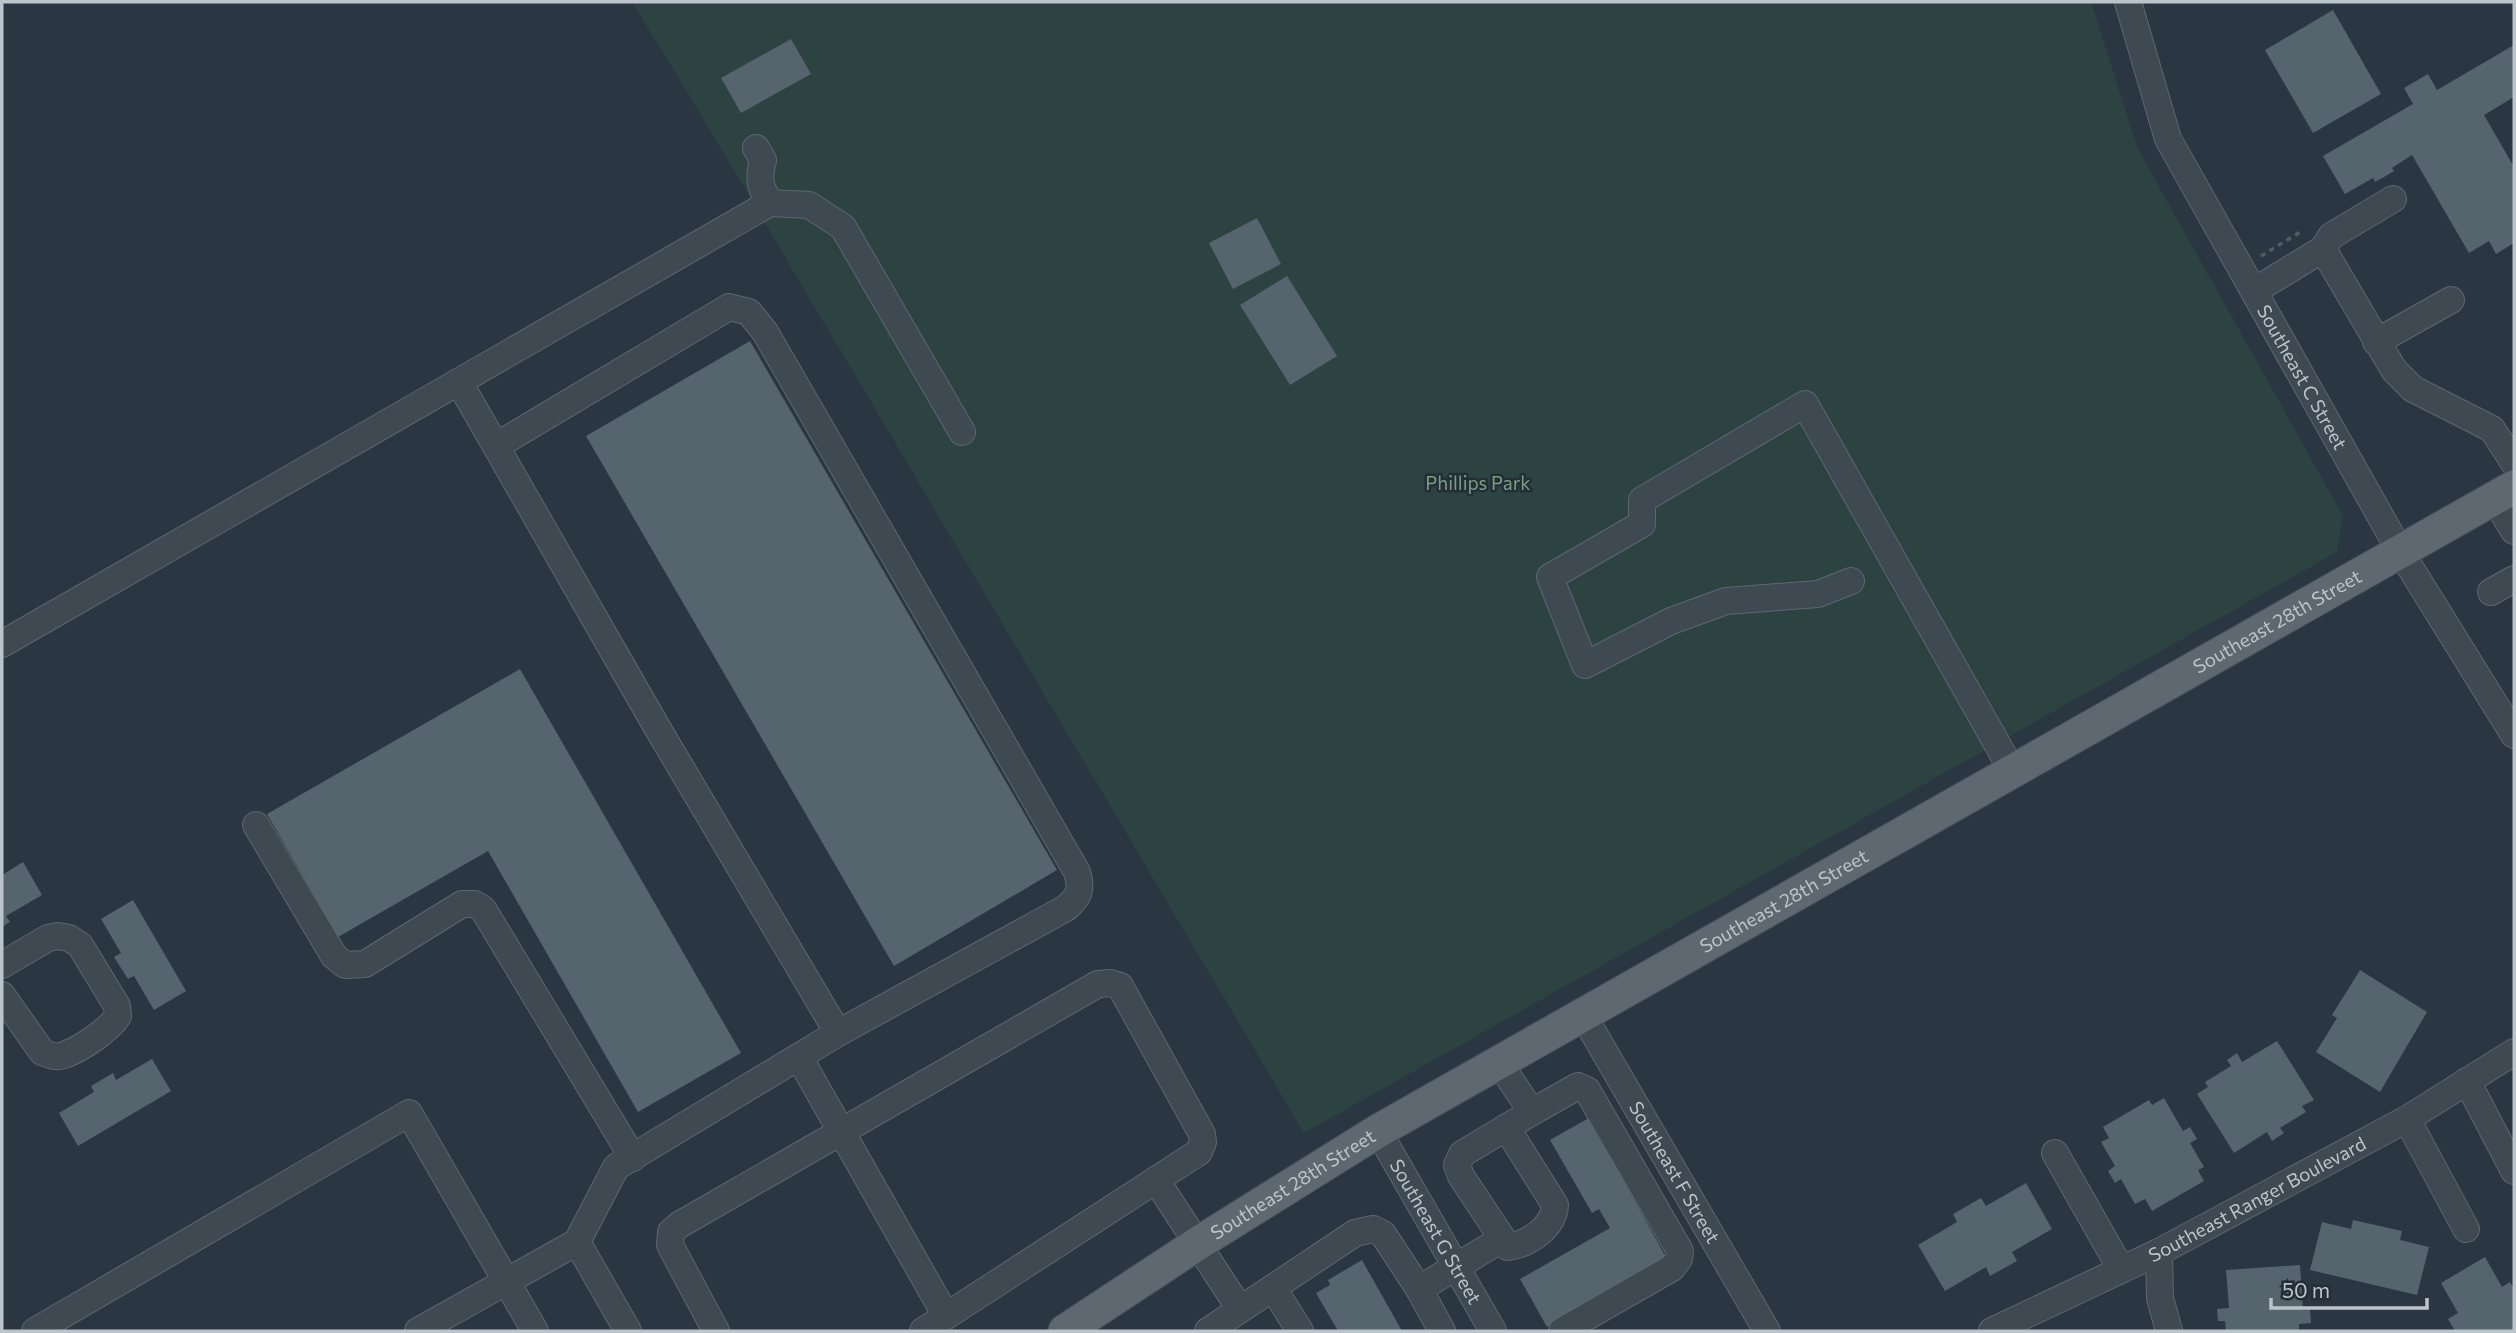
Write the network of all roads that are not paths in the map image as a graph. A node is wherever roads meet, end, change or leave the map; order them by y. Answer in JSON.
{"nodes":[{"id":1,"x":2128,"y":2,"type":"edge"},
{"id":2,"x":755,"y":148,"type":"dead end"},
{"id":3,"x":2393,"y":199,"type":"dead end"},
{"id":4,"x":770,"y":203,"type":"junction"},
{"id":5,"x":2323,"y":249,"type":"junction"},
{"id":6,"x":2254,"y":291,"type":"junction"},
{"id":7,"x":2451,"y":300,"type":"dead end"},
{"id":8,"x":2376,"y":342,"type":"junction"},
{"id":9,"x":458,"y":382,"type":"junction"},
{"id":10,"x":962,"y":432,"type":"dead end"},
{"id":11,"x":496,"y":446,"type":"junction"},
{"id":12,"x":2514,"y":463,"type":"edge"},
{"id":13,"x":2504,"y":492,"type":"edge"},
{"id":14,"x":2514,"y":531,"type":"edge"},
{"id":15,"x":2400,"y":551,"type":"junction"},
{"id":16,"x":2514,"y":579,"type":"edge"},
{"id":17,"x":1851,"y":581,"type":"dead end"},
{"id":18,"x":2491,"y":592,"type":"dead end"},
{"id":19,"x":2,"y":644,"type":"edge"},
{"id":20,"x":2514,"y":735,"type":"edge"},
{"id":21,"x":2013,"y":772,"type":"junction"},
{"id":22,"x":256,"y":825,"type":"dead end"},
{"id":23,"x":2,"y":965,"type":"edge"},
{"id":24,"x":6,"y":1009,"type":"edge"},
{"id":25,"x":1583,"y":1015,"type":"junction"},
{"id":26,"x":838,"y":1033,"type":"junction"},
{"id":27,"x":2514,"y":1052,"type":"edge"},
{"id":28,"x":799,"y":1057,"type":"junction"},
{"id":29,"x":1499,"y":1063,"type":"junction"},
{"id":30,"x":2467,"y":1081,"type":"junction"},
{"id":31,"x":1532,"y":1112,"type":"junction"},
{"id":32,"x":2407,"y":1119,"type":"junction"},
{"id":33,"x":1506,"y":1128,"type":"junction"},
{"id":34,"x":1378,"y":1131,"type":"junction"},
{"id":35,"x":841,"y":1132,"type":"junction"},
{"id":36,"x":2055,"y":1153,"type":"dead end"},
{"id":37,"x":633,"y":1158,"type":"junction"},
{"id":38,"x":2514,"y":1171,"type":"edge"},
{"id":39,"x":1156,"y":1180,"type":"junction"},
{"id":40,"x":2466,"y":1229,"type":"dead end"},
{"id":41,"x":1502,"y":1240,"type":"junction"},
{"id":42,"x":576,"y":1242,"type":"junction"},
{"id":43,"x":1197,"y":1244,"type":"junction"},
{"id":44,"x":2160,"y":1252,"type":"junction"},
{"id":45,"x":1457,"y":1268,"type":"junction"},
{"id":46,"x":2122,"y":1269,"type":"junction"},
{"id":47,"x":506,"y":1281,"type":"junction"},
{"id":48,"x":1273,"y":1288,"type":"junction"},
{"id":49,"x":1419,"y":1289,"type":"junction"},
{"id":50,"x":946,"y":1316,"type":"junction"},
{"id":51,"x":1223,"y":1324,"type":"edge"},
{"id":52,"x":35,"y":1331,"type":"edge"},
{"id":53,"x":418,"y":1331,"type":"edge"},
{"id":54,"x":535,"y":1331,"type":"edge"},
{"id":55,"x":628,"y":1331,"type":"edge"},
{"id":56,"x":716,"y":1331,"type":"edge"},
{"id":57,"x":923,"y":1331,"type":"edge"},
{"id":58,"x":1065,"y":1331,"type":"edge"},
{"id":59,"x":1300,"y":1331,"type":"edge"},
{"id":60,"x":1442,"y":1331,"type":"edge"},
{"id":61,"x":1493,"y":1331,"type":"edge"},
{"id":62,"x":1562,"y":1331,"type":"edge"},
{"id":63,"x":1767,"y":1331,"type":"edge"},
{"id":64,"x":1992,"y":1331,"type":"edge"},
{"id":65,"x":2169,"y":1331,"type":"edge"}],
"edges":[{"from":1,"to":6,"type":"street","name":"Southeast C Street"},
{"from":2,"to":4,"type":"street"},
{"from":3,"to":5,"type":"street"},
{"from":4,"to":9,"type":"street"},
{"from":4,"to":10,"type":"street"},
{"from":5,"to":6,"type":"street"},
{"from":5,"to":8,"type":"street"},
{"from":6,"to":15,"type":"street","name":"Southeast C Street"},
{"from":7,"to":8,"type":"street"},
{"from":8,"to":12,"type":"street"},
{"from":9,"to":11,"type":"street"},
{"from":9,"to":19,"type":"street"},
{"from":11,"to":26,"type":"street"},
{"from":11,"to":26,"type":"street"},
{"from":13,"to":14,"type":"street"},
{"from":13,"to":15,"type":"main road","name":"Southeast 28th Street"},
{"from":15,"to":20,"type":"street","name":"Southeast C Street"},
{"from":15,"to":21,"type":"main road","name":"Southeast 28th Street"},
{"from":16,"to":18,"type":"street"},
{"from":17,"to":21,"type":"street"},
{"from":21,"to":25,"type":"main road","name":"Southeast 28th Street"},
{"from":22,"to":37,"type":"street"},
{"from":23,"to":24,"type":"street"},
{"from":25,"to":29,"type":"main road","name":"Southeast 28th Street"},
{"from":25,"to":63,"type":"street","name":"Southeast F Street"},
{"from":26,"to":28,"type":"street"},
{"from":27,"to":30,"type":"street","name":"Southeast Ranger Boulevard"},
{"from":28,"to":35,"type":"street"},
{"from":28,"to":37,"type":"street"},
{"from":29,"to":31,"type":"street"},
{"from":29,"to":34,"type":"main road","name":"Southeast 28th Street"},
{"from":30,"to":32,"type":"street","name":"Southeast Ranger Boulevard"},
{"from":30,"to":38,"type":"street"},
{"from":31,"to":33,"type":"street"},
{"from":31,"to":62,"type":"street"},
{"from":32,"to":40,"type":"street"},
{"from":32,"to":44,"type":"street","name":"Southeast Ranger Boulevard"},
{"from":33,"to":41,"type":"street"},
{"from":33,"to":41,"type":"street"},
{"from":34,"to":43,"type":"main road","name":"Southeast 28th Street"},
{"from":34,"to":45,"type":"street","name":"Southeast G Street"},
{"from":35,"to":39,"type":"street"},
{"from":35,"to":50,"type":"street"},
{"from":35,"to":56,"type":"street"},
{"from":36,"to":46,"type":"street"},
{"from":37,"to":42,"type":"street"},
{"from":39,"to":43,"type":"street"},
{"from":39,"to":50,"type":"street"},
{"from":41,"to":45,"type":"street"},
{"from":42,"to":47,"type":"street"},
{"from":42,"to":55,"type":"street"},
{"from":43,"to":51,"type":"street"},
{"from":43,"to":58,"type":"main road","name":"Southeast 28th Street"},
{"from":44,"to":46,"type":"street","name":"Southeast Ranger Boulevard"},
{"from":44,"to":65,"type":"street"},
{"from":45,"to":49,"type":"street"},
{"from":45,"to":61,"type":"street","name":"Southeast G Street"},
{"from":46,"to":64,"type":"street","name":"Southeast Ranger Boulevard"},
{"from":47,"to":52,"type":"street"},
{"from":47,"to":53,"type":"street"},
{"from":47,"to":54,"type":"street"},
{"from":48,"to":49,"type":"street"},
{"from":48,"to":51,"type":"street"},
{"from":48,"to":59,"type":"street"},
{"from":49,"to":60,"type":"street"},
{"from":50,"to":57,"type":"street"}]}
